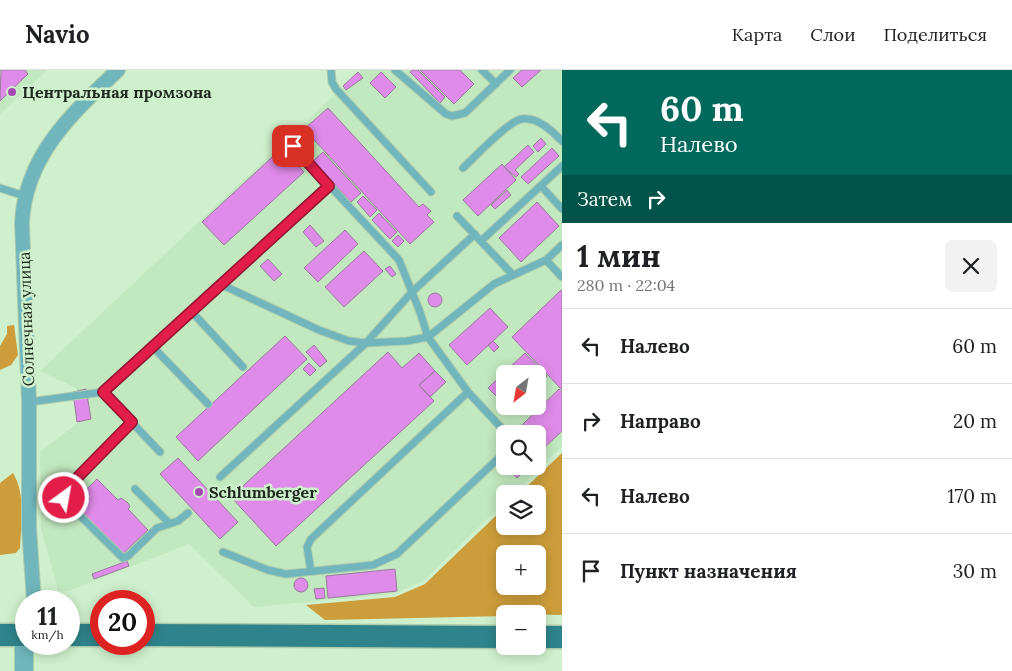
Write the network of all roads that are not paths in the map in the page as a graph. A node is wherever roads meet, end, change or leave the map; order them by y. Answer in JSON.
{"nodes":[{"id":1,"x":331,"y":70,"type":"edge"},
{"id":2,"x":396,"y":70,"type":"edge"},
{"id":3,"x":482,"y":70,"type":"edge"},
{"id":4,"x":510,"y":70,"type":"edge"},
{"id":5,"x":115,"y":71,"type":"edge"},
{"id":6,"x":496,"y":84,"type":"junction"},
{"id":7,"x":562,"y":141,"type":"edge"},
{"id":8,"x":293,"y":146,"type":"dead end"},
{"id":9,"x":562,"y":166,"type":"edge"},
{"id":10,"x":463,"y":168,"type":"dead end"},
{"id":11,"x":329,"y":186,"type":"junction"},
{"id":12,"x":540,"y":186,"type":"junction"},
{"id":13,"x":0,"y":188,"type":"edge"},
{"id":14,"x":431,"y":192,"type":"dead end"},
{"id":15,"x":25,"y":196,"type":"junction"},
{"id":16,"x":562,"y":209,"type":"edge"},
{"id":17,"x":457,"y":216,"type":"dead end"},
{"id":18,"x":474,"y":234,"type":"junction"},
{"id":19,"x":481,"y":241,"type":"junction"},
{"id":20,"x":562,"y":246,"type":"edge"},
{"id":21,"x":546,"y":260,"type":"junction"},
{"id":22,"x":512,"y":274,"type":"junction"},
{"id":23,"x":562,"y":277,"type":"edge"},
{"id":24,"x":220,"y":284,"type":"junction"},
{"id":25,"x":412,"y":292,"type":"junction"},
{"id":26,"x":191,"y":312,"type":"junction"},
{"id":27,"x":428,"y":337,"type":"junction"},
{"id":28,"x":366,"y":343,"type":"junction"},
{"id":29,"x":153,"y":347,"type":"junction"},
{"id":30,"x":243,"y":367,"type":"dead end"},
{"id":31,"x":103,"y":392,"type":"junction"},
{"id":32,"x":468,"y":392,"type":"junction"},
{"id":33,"x":29,"y":402,"type":"junction"},
{"id":34,"x":208,"y":404,"type":"dead end"},
{"id":35,"x":132,"y":422,"type":"junction"},
{"id":36,"x":499,"y":425,"type":"edge"},
{"id":37,"x":160,"y":452,"type":"dead end"},
{"id":38,"x":496,"y":460,"type":"edge"},
{"id":39,"x":220,"y":478,"type":"dead end"},
{"id":40,"x":135,"y":489,"type":"dead end"},
{"id":41,"x":188,"y":513,"type":"dead end"},
{"id":42,"x":169,"y":523,"type":"junction"},
{"id":43,"x":223,"y":552,"type":"dead end"},
{"id":44,"x":311,"y":571,"type":"junction"},
{"id":45,"x":33,"y":590,"type":"edge"},
{"id":46,"x":0,"y":635,"type":"edge"},
{"id":47,"x":15,"y":635,"type":"edge"},
{"id":48,"x":155,"y":636,"type":"edge"},
{"id":49,"x":496,"y":636,"type":"edge"},
{"id":50,"x":546,"y":637,"type":"edge"},
{"id":51,"x":562,"y":637,"type":"edge"},
{"id":52,"x":24,"y":655,"type":"edge"},
{"id":53,"x":24,"y":671,"type":"edge"}],
"edges":[{"from":1,"to":14,"type":"lane"},
{"from":2,"to":6,"type":"lane"},
{"from":3,"to":6,"type":"lane"},
{"from":4,"to":6,"type":"lane"},
{"from":5,"to":15,"type":"street","name":"Солнечная улица"},
{"from":7,"to":10,"type":"lane"},
{"from":8,"to":11,"type":"lane"},
{"from":9,"to":12,"type":"lane"},
{"from":11,"to":24,"type":"lane"},
{"from":11,"to":25,"type":"lane"},
{"from":12,"to":16,"type":"lane"},
{"from":12,"to":19,"type":"lane"},
{"from":13,"to":15,"type":"lane"},
{"from":15,"to":33,"type":"street","name":"Солнечная улица"},
{"from":17,"to":18,"type":"lane"},
{"from":18,"to":19,"type":"lane"},
{"from":18,"to":25,"type":"lane"},
{"from":19,"to":22,"type":"lane"},
{"from":20,"to":21,"type":"lane"},
{"from":21,"to":22,"type":"lane"},
{"from":21,"to":23,"type":"lane"},
{"from":22,"to":27,"type":"lane"},
{"from":24,"to":26,"type":"lane"},
{"from":24,"to":28,"type":"lane"},
{"from":25,"to":27,"type":"lane"},
{"from":25,"to":28,"type":"lane"},
{"from":26,"to":29,"type":"lane"},
{"from":26,"to":30,"type":"lane"},
{"from":27,"to":28,"type":"lane"},
{"from":27,"to":32,"type":"lane"},
{"from":28,"to":39,"type":"lane"},
{"from":29,"to":31,"type":"lane"},
{"from":29,"to":34,"type":"lane"},
{"from":31,"to":33,"type":"lane"},
{"from":31,"to":35,"type":"lane"},
{"from":32,"to":36,"type":"lane"},
{"from":32,"to":44,"type":"lane"},
{"from":33,"to":45,"type":"street","name":"Солнечная улица"},
{"from":35,"to":37,"type":"lane"},
{"from":35,"to":42,"type":"lane"},
{"from":38,"to":44,"type":"lane"},
{"from":40,"to":42,"type":"lane"},
{"from":41,"to":42,"type":"lane"},
{"from":43,"to":44,"type":"lane"},
{"from":46,"to":47,"type":"main road"},
{"from":48,"to":49,"type":"main road"},
{"from":50,"to":51,"type":"main road"},
{"from":52,"to":53,"type":"street"}]}
